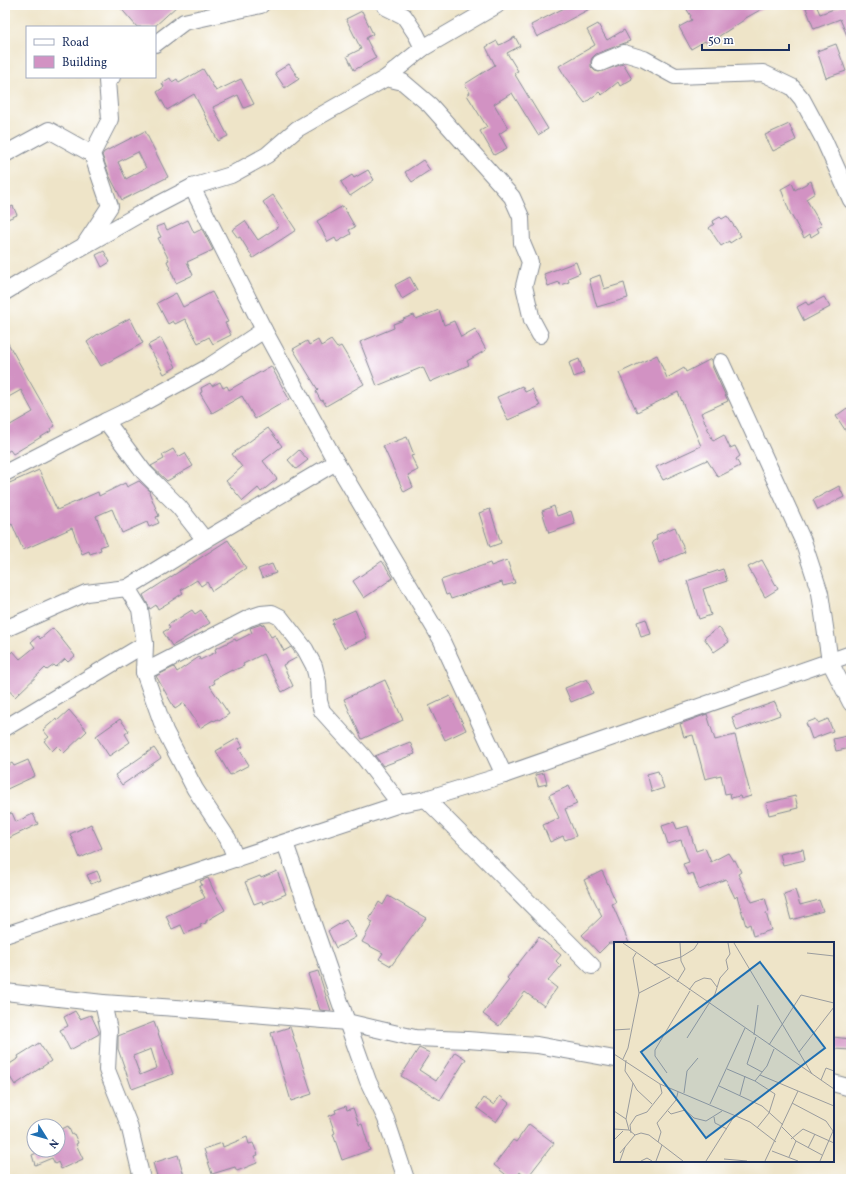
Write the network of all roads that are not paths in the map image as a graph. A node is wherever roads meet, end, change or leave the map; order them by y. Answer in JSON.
{"nodes":[{"id":1,"x":261,"y":5,"type":"edge"},
{"id":2,"x":385,"y":5,"type":"edge"},
{"id":3,"x":497,"y":5,"type":"edge"},
{"id":4,"x":156,"y":43,"type":"edge"},
{"id":5,"x":423,"y":48,"type":"junction"},
{"id":6,"x":600,"y":63,"type":"dead end"},
{"id":7,"x":111,"y":78,"type":"edge"},
{"id":8,"x":386,"y":78,"type":"junction"},
{"id":9,"x":5,"y":154,"type":"edge"},
{"id":10,"x":92,"y":154,"type":"junction"},
{"id":11,"x":192,"y":187,"type":"junction"},
{"id":12,"x":851,"y":200,"type":"edge"},
{"id":13,"x":83,"y":247,"type":"junction"},
{"id":14,"x":5,"y":292,"type":"edge"},
{"id":15,"x":264,"y":330,"type":"junction"},
{"id":16,"x":540,"y":335,"type":"dead end"},
{"id":17,"x":721,"y":362,"type":"dead end"},
{"id":18,"x":106,"y":421,"type":"junction"},
{"id":19,"x":336,"y":462,"type":"junction"},
{"id":20,"x":5,"y":473,"type":"edge"},
{"id":21,"x":205,"y":540,"type":"junction"},
{"id":22,"x":127,"y":588,"type":"junction"},
{"id":23,"x":5,"y":629,"type":"edge"},
{"id":24,"x":145,"y":644,"type":"junction"},
{"id":25,"x":851,"y":654,"type":"edge"},
{"id":26,"x":830,"y":662,"type":"junction"},
{"id":27,"x":144,"y":672,"type":"junction"},
{"id":28,"x":851,"y":703,"type":"edge"},
{"id":29,"x":5,"y":728,"type":"edge"},
{"id":30,"x":504,"y":775,"type":"junction"},
{"id":31,"x":426,"y":799,"type":"junction"},
{"id":32,"x":400,"y":804,"type":"junction"},
{"id":33,"x":285,"y":843,"type":"junction"},
{"id":34,"x":236,"y":859,"type":"junction"},
{"id":35,"x":5,"y":935,"type":"edge"},
{"id":36,"x":592,"y":966,"type":"dead end"},
{"id":37,"x":5,"y":992,"type":"edge"},
{"id":38,"x":103,"y":1003,"type":"junction"},
{"id":39,"x":346,"y":1022,"type":"junction"},
{"id":40,"x":614,"y":1058,"type":"edge"},
{"id":41,"x":834,"y":1083,"type":"edge"},
{"id":42,"x":851,"y":1088,"type":"edge"},
{"id":43,"x":142,"y":1179,"type":"edge"},
{"id":44,"x":406,"y":1179,"type":"edge"}],
"edges":[{"from":1,"to":4,"type":"street"},
{"from":2,"to":5,"type":"street"},
{"from":3,"to":5,"type":"street"},
{"from":5,"to":8,"type":"street"},
{"from":6,"to":12,"type":"street"},
{"from":7,"to":10,"type":"street"},
{"from":8,"to":11,"type":"street"},
{"from":8,"to":16,"type":"street"},
{"from":9,"to":10,"type":"street"},
{"from":10,"to":13,"type":"street"},
{"from":11,"to":13,"type":"street"},
{"from":11,"to":15,"type":"street"},
{"from":13,"to":14,"type":"street"},
{"from":15,"to":18,"type":"street"},
{"from":15,"to":19,"type":"street"},
{"from":17,"to":26,"type":"street"},
{"from":18,"to":20,"type":"street"},
{"from":18,"to":21,"type":"street"},
{"from":19,"to":21,"type":"street"},
{"from":19,"to":30,"type":"street"},
{"from":21,"to":22,"type":"street"},
{"from":22,"to":23,"type":"street"},
{"from":22,"to":24,"type":"street"},
{"from":24,"to":27,"type":"street"},
{"from":24,"to":29,"type":"street"},
{"from":25,"to":26,"type":"street"},
{"from":26,"to":28,"type":"street"},
{"from":26,"to":30,"type":"street"},
{"from":27,"to":32,"type":"street"},
{"from":27,"to":34,"type":"street"},
{"from":30,"to":31,"type":"street"},
{"from":31,"to":32,"type":"street"},
{"from":31,"to":36,"type":"street"},
{"from":32,"to":33,"type":"street"},
{"from":33,"to":34,"type":"street"},
{"from":33,"to":39,"type":"street"},
{"from":34,"to":35,"type":"street"},
{"from":37,"to":38,"type":"street"},
{"from":38,"to":39,"type":"street"},
{"from":38,"to":43,"type":"street"},
{"from":39,"to":40,"type":"street"},
{"from":39,"to":44,"type":"street"},
{"from":41,"to":42,"type":"street"}]}
